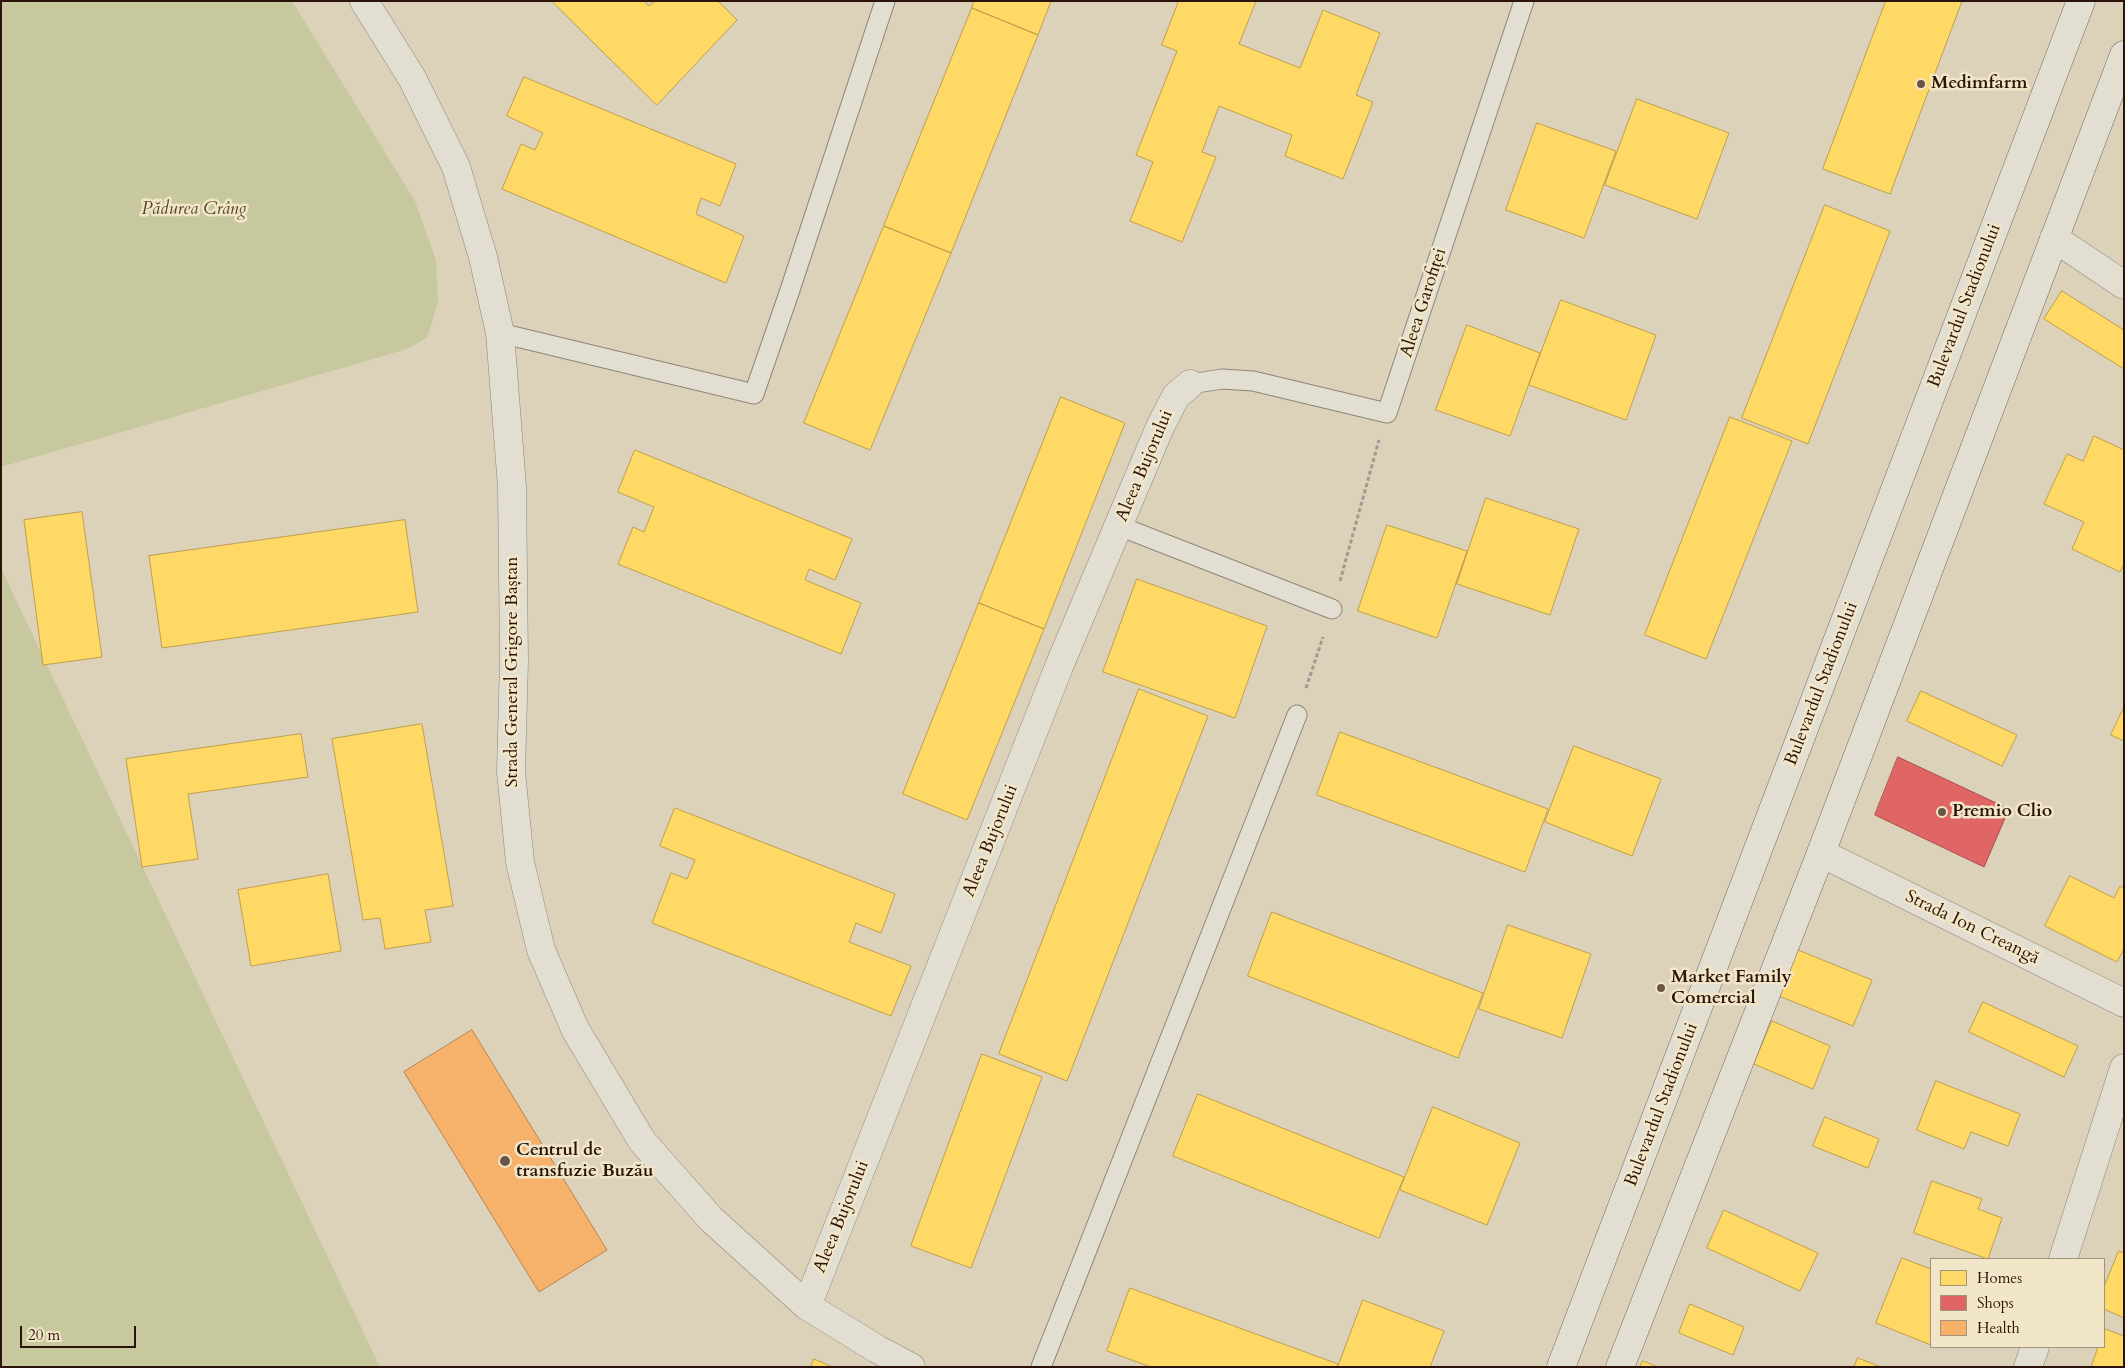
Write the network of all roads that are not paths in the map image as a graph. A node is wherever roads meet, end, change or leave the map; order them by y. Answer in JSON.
{"nodes":[{"id":1,"x":364,"y":1,"type":"edge"},
{"id":2,"x":885,"y":1,"type":"edge"},
{"id":3,"x":1524,"y":1,"type":"edge"},
{"id":4,"x":2081,"y":1,"type":"edge"},
{"id":5,"x":2124,"y":55,"type":"edge"},
{"id":6,"x":2054,"y":238,"type":"junction"},
{"id":7,"x":2124,"y":285,"type":"edge"},
{"id":8,"x":500,"y":333,"type":"junction"},
{"id":9,"x":1190,"y":384,"type":"joint"},
{"id":10,"x":1119,"y":526,"type":"junction"},
{"id":11,"x":1332,"y":608,"type":"road end"},
{"id":12,"x":1297,"y":715,"type":"road end"},
{"id":13,"x":1821,"y":853,"type":"junction"},
{"id":14,"x":2124,"y":1003,"type":"edge"},
{"id":15,"x":2124,"y":1068,"type":"edge"},
{"id":16,"x":2063,"y":1258,"type":"edge"},
{"id":17,"x":807,"y":1306,"type":"junction"},
{"id":18,"x":2035,"y":1348,"type":"edge"},
{"id":19,"x":911,"y":1367,"type":"edge"},
{"id":20,"x":1041,"y":1367,"type":"edge"},
{"id":21,"x":1561,"y":1367,"type":"edge"},
{"id":22,"x":1620,"y":1367,"type":"edge"},
{"id":23,"x":2028,"y":1367,"type":"edge"}],
"edges":[{"from":1,"to":8,"type":"street","name":"Strada General Grigore Baștan"},
{"from":2,"to":8,"type":"lane"},
{"from":3,"to":9,"type":"lane","name":"Aleea Garofiței"},
{"from":4,"to":21,"type":"street","name":"Bulevardul Stadionului"},
{"from":5,"to":6,"type":"street"},
{"from":6,"to":7,"type":"street"},
{"from":6,"to":13,"type":"street"},
{"from":8,"to":17,"type":"street","name":"Strada General Grigore Baștan"},
{"from":9,"to":10,"type":"street","name":"Aleea Bujorului"},
{"from":10,"to":11,"type":"lane"},
{"from":10,"to":17,"type":"street","name":"Aleea Bujorului"},
{"from":12,"to":20,"type":"lane"},
{"from":13,"to":14,"type":"street","name":"Strada Ion Creangă"},
{"from":13,"to":22,"type":"street"},
{"from":15,"to":16,"type":"street"},
{"from":17,"to":19,"type":"street","name":"Strada General Grigore Baștan"},
{"from":18,"to":23,"type":"street"}]}
